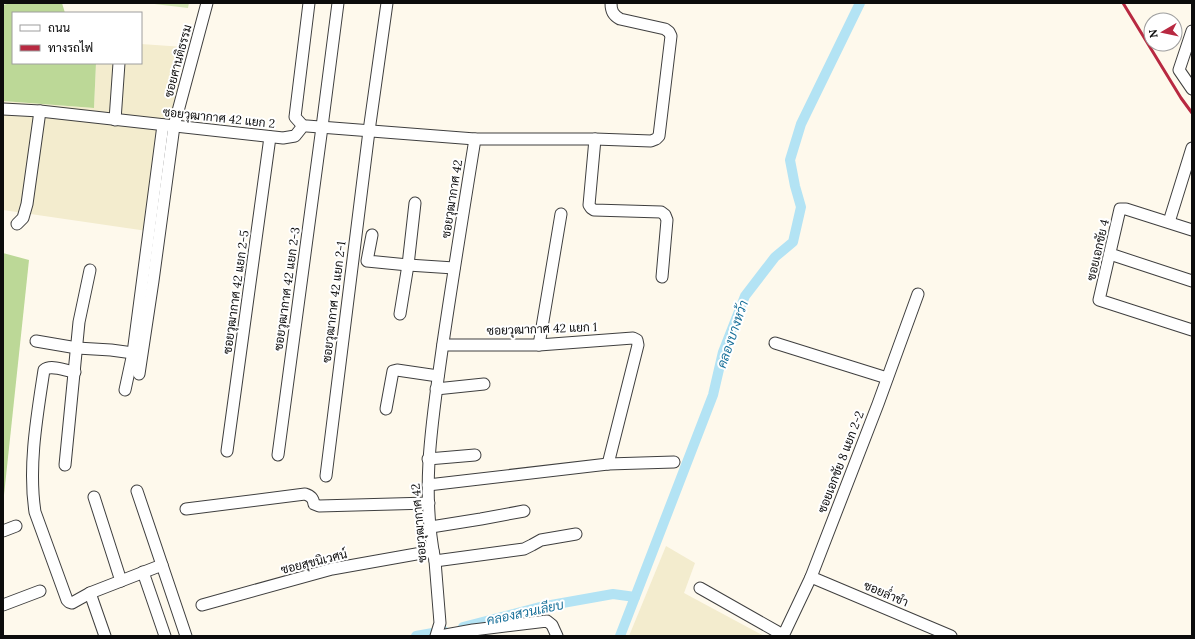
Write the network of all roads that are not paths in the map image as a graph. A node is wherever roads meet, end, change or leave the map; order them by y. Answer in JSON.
{"nodes":[{"id":1,"x":207,"y":3,"type":"edge"},
{"id":2,"x":309,"y":3,"type":"edge"},
{"id":3,"x":338,"y":3,"type":"edge"},
{"id":4,"x":387,"y":3,"type":"edge"},
{"id":5,"x":611,"y":3,"type":"edge"},
{"id":6,"x":1192,"y":31,"type":"edge"},
{"id":7,"x":119,"y":64,"type":"edge"},
{"id":8,"x":1192,"y":89,"type":"edge"},
{"id":9,"x":3,"y":109,"type":"edge"},
{"id":10,"x":40,"y":111,"type":"junction"},
{"id":11,"x":115,"y":120,"type":"junction"},
{"id":12,"x":168,"y":126,"type":"junction"},
{"id":13,"x":303,"y":126,"type":"junction"},
{"id":14,"x":322,"y":127,"type":"junction"},
{"id":15,"x":369,"y":131,"type":"junction"},
{"id":16,"x":270,"y":137,"type":"junction"},
{"id":17,"x":475,"y":139,"type":"junction"},
{"id":18,"x":595,"y":139,"type":"junction"},
{"id":19,"x":1192,"y":148,"type":"edge"},
{"id":20,"x":415,"y":202,"type":"dead end"},
{"id":21,"x":561,"y":214,"type":"dead end"},
{"id":22,"x":1169,"y":222,"type":"junction"},
{"id":23,"x":17,"y":224,"type":"dead end"},
{"id":24,"x":1192,"y":230,"type":"edge"},
{"id":25,"x":372,"y":235,"type":"dead end"},
{"id":26,"x":1110,"y":254,"type":"junction"},
{"id":27,"x":408,"y":265,"type":"junction"},
{"id":28,"x":454,"y":268,"type":"junction"},
{"id":29,"x":90,"y":270,"type":"dead end"},
{"id":30,"x":662,"y":277,"type":"dead end"},
{"id":31,"x":1192,"y":281,"type":"edge"},
{"id":32,"x":918,"y":294,"type":"dead end"},
{"id":33,"x":400,"y":314,"type":"dead end"},
{"id":34,"x":1192,"y":330,"type":"edge"},
{"id":35,"x":36,"y":341,"type":"dead end"},
{"id":36,"x":775,"y":343,"type":"dead end"},
{"id":37,"x":443,"y":345,"type":"junction"},
{"id":38,"x":539,"y":345,"type":"junction"},
{"id":39,"x":77,"y":348,"type":"junction"},
{"id":40,"x":132,"y":353,"type":"junction"},
{"id":41,"x":75,"y":372,"type":"junction"},
{"id":42,"x":139,"y":374,"type":"dead end"},
{"id":43,"x":438,"y":376,"type":"junction"},
{"id":44,"x":887,"y":378,"type":"junction"},
{"id":45,"x":484,"y":384,"type":"dead end"},
{"id":46,"x":436,"y":389,"type":"junction"},
{"id":47,"x":125,"y":390,"type":"dead end"},
{"id":48,"x":386,"y":409,"type":"dead end"},
{"id":49,"x":227,"y":451,"type":"dead end"},
{"id":50,"x":278,"y":455,"type":"dead end"},
{"id":51,"x":475,"y":455,"type":"dead end"},
{"id":52,"x":428,"y":459,"type":"junction"},
{"id":53,"x":674,"y":462,"type":"dead end"},
{"id":54,"x":608,"y":464,"type":"junction"},
{"id":55,"x":65,"y":465,"type":"dead end"},
{"id":56,"x":326,"y":476,"type":"dead end"},
{"id":57,"x":428,"y":485,"type":"junction"},
{"id":58,"x":137,"y":492,"type":"dead end"},
{"id":59,"x":94,"y":497,"type":"dead end"},
{"id":60,"x":429,"y":503,"type":"junction"},
{"id":61,"x":186,"y":510,"type":"dead end"},
{"id":62,"x":524,"y":511,"type":"dead end"},
{"id":63,"x":16,"y":526,"type":"dead end"},
{"id":64,"x":431,"y":527,"type":"junction"},
{"id":65,"x":3,"y":531,"type":"edge"},
{"id":66,"x":576,"y":534,"type":"dead end"},
{"id":67,"x":434,"y":556,"type":"junction"},
{"id":68,"x":162,"y":565,"type":"junction"},
{"id":69,"x":144,"y":572,"type":"junction"},
{"id":70,"x":811,"y":576,"type":"junction"},
{"id":71,"x":120,"y":581,"type":"junction"},
{"id":72,"x":700,"y":588,"type":"dead end"},
{"id":73,"x":40,"y":592,"type":"dead end"},
{"id":74,"x":90,"y":593,"type":"junction"},
{"id":75,"x":3,"y":605,"type":"edge"},
{"id":76,"x":202,"y":605,"type":"dead end"},
{"id":77,"x":438,"y":635,"type":"edge"},
{"id":78,"x":783,"y":635,"type":"edge"},
{"id":79,"x":105,"y":636,"type":"edge"},
{"id":80,"x":165,"y":636,"type":"edge"},
{"id":81,"x":186,"y":636,"type":"edge"},
{"id":82,"x":557,"y":636,"type":"edge"},
{"id":83,"x":951,"y":636,"type":"edge"}],
"edges":[{"from":1,"to":12,"type":"street","name":"ซอยศานติธรรม"},
{"from":2,"to":13,"type":"street"},
{"from":3,"to":14,"type":"street","name":"ซอยวุฒากาศ 42 แยก 2-3"},
{"from":4,"to":15,"type":"street","name":"ซอยวุฒากาศ 42 แยก 2-1"},
{"from":5,"to":18,"type":"street"},
{"from":6,"to":8,"type":"street"},
{"from":7,"to":11,"type":"street"},
{"from":9,"to":10,"type":"street","name":"ซอยวุฒากาศ 42 แยก 2"},
{"from":10,"to":11,"type":"street","name":"ซอยวุฒากาศ 42 แยก 2"},
{"from":10,"to":23,"type":"street"},
{"from":11,"to":12,"type":"street","name":"ซอยวุฒากาศ 42 แยก 2"},
{"from":12,"to":16,"type":"street","name":"ซอยวุฒากาศ 42 แยก 2"},
{"from":12,"to":40,"type":"street"},
{"from":12,"to":42,"type":"street"},
{"from":13,"to":14,"type":"street"},
{"from":13,"to":16,"type":"street","name":"ซอยวุฒากาศ 42 แยก 2"},
{"from":14,"to":15,"type":"street"},
{"from":14,"to":50,"type":"street","name":"ซอยวุฒากาศ 42 แยก 2-3"},
{"from":15,"to":17,"type":"street"},
{"from":15,"to":56,"type":"street","name":"ซอยวุฒากาศ 42 แยก 2-1"},
{"from":16,"to":49,"type":"street","name":"ซอยวุฒากาศ 42 แยก 2-5"},
{"from":17,"to":18,"type":"street"},
{"from":17,"to":28,"type":"street","name":"ซอยวุฒากาศ 42"},
{"from":18,"to":30,"type":"street"},
{"from":19,"to":22,"type":"street"},
{"from":20,"to":27,"type":"street"},
{"from":21,"to":38,"type":"street"},
{"from":22,"to":24,"type":"street","name":"ซอยเอกชัย 4"},
{"from":22,"to":26,"type":"street","name":"ซอยเอกชัย 4"},
{"from":25,"to":27,"type":"street"},
{"from":26,"to":31,"type":"street"},
{"from":26,"to":34,"type":"street","name":"ซอยเอกชัย 4"},
{"from":27,"to":28,"type":"street"},
{"from":27,"to":33,"type":"street"},
{"from":28,"to":37,"type":"street","name":"ซอยวุฒากาศ 42"},
{"from":29,"to":39,"type":"street"},
{"from":32,"to":44,"type":"street","name":"ซอยเอกชัย 8 แยก 2-2"},
{"from":35,"to":39,"type":"street"},
{"from":36,"to":44,"type":"street"},
{"from":37,"to":38,"type":"street","name":"ซอยวุฒากาศ 42 แยก 1"},
{"from":37,"to":43,"type":"street","name":"ซอยวุฒากาศ 42"},
{"from":38,"to":54,"type":"street","name":"ซอยวุฒากาศ 42 แยก 1"},
{"from":39,"to":40,"type":"street"},
{"from":39,"to":41,"type":"street"},
{"from":40,"to":47,"type":"street"},
{"from":41,"to":55,"type":"street"},
{"from":41,"to":74,"type":"street"},
{"from":43,"to":46,"type":"street","name":"ซอยวุฒากาศ 42"},
{"from":43,"to":48,"type":"street"},
{"from":44,"to":70,"type":"street","name":"ซอยเอกชัย 8 แยก 2-2"},
{"from":45,"to":46,"type":"street"},
{"from":46,"to":52,"type":"street","name":"ซอยวุฒากาศ 42"},
{"from":51,"to":52,"type":"street"},
{"from":52,"to":57,"type":"street","name":"ซอยวุฒากาศ 42"},
{"from":53,"to":54,"type":"street"},
{"from":54,"to":57,"type":"street"},
{"from":57,"to":60,"type":"street","name":"ซอยวุฒากาศ 42"},
{"from":58,"to":68,"type":"street"},
{"from":59,"to":71,"type":"street"},
{"from":60,"to":61,"type":"street"},
{"from":60,"to":64,"type":"street","name":"ซอยวุฒากาศ 42"},
{"from":62,"to":64,"type":"street"},
{"from":63,"to":65,"type":"street"},
{"from":64,"to":67,"type":"street","name":"ซอยวุฒากาศ 42"},
{"from":66,"to":67,"type":"street","name":"ซอยสุขนิเวศน์"},
{"from":67,"to":76,"type":"street","name":"ซอยสุขนิเวศน์"},
{"from":67,"to":77,"type":"street","name":"ซอยวุฒากาศ 42"},
{"from":68,"to":69,"type":"street"},
{"from":68,"to":81,"type":"street"},
{"from":69,"to":71,"type":"street"},
{"from":69,"to":80,"type":"street"},
{"from":70,"to":78,"type":"street","name":"ซอยเอกชัย 8 แยก 2-2"},
{"from":70,"to":83,"type":"street","name":"ซอยล่ำชำ"},
{"from":71,"to":74,"type":"street"},
{"from":72,"to":78,"type":"street"},
{"from":73,"to":75,"type":"street"},
{"from":74,"to":79,"type":"street"},
{"from":77,"to":82,"type":"street"}]}
